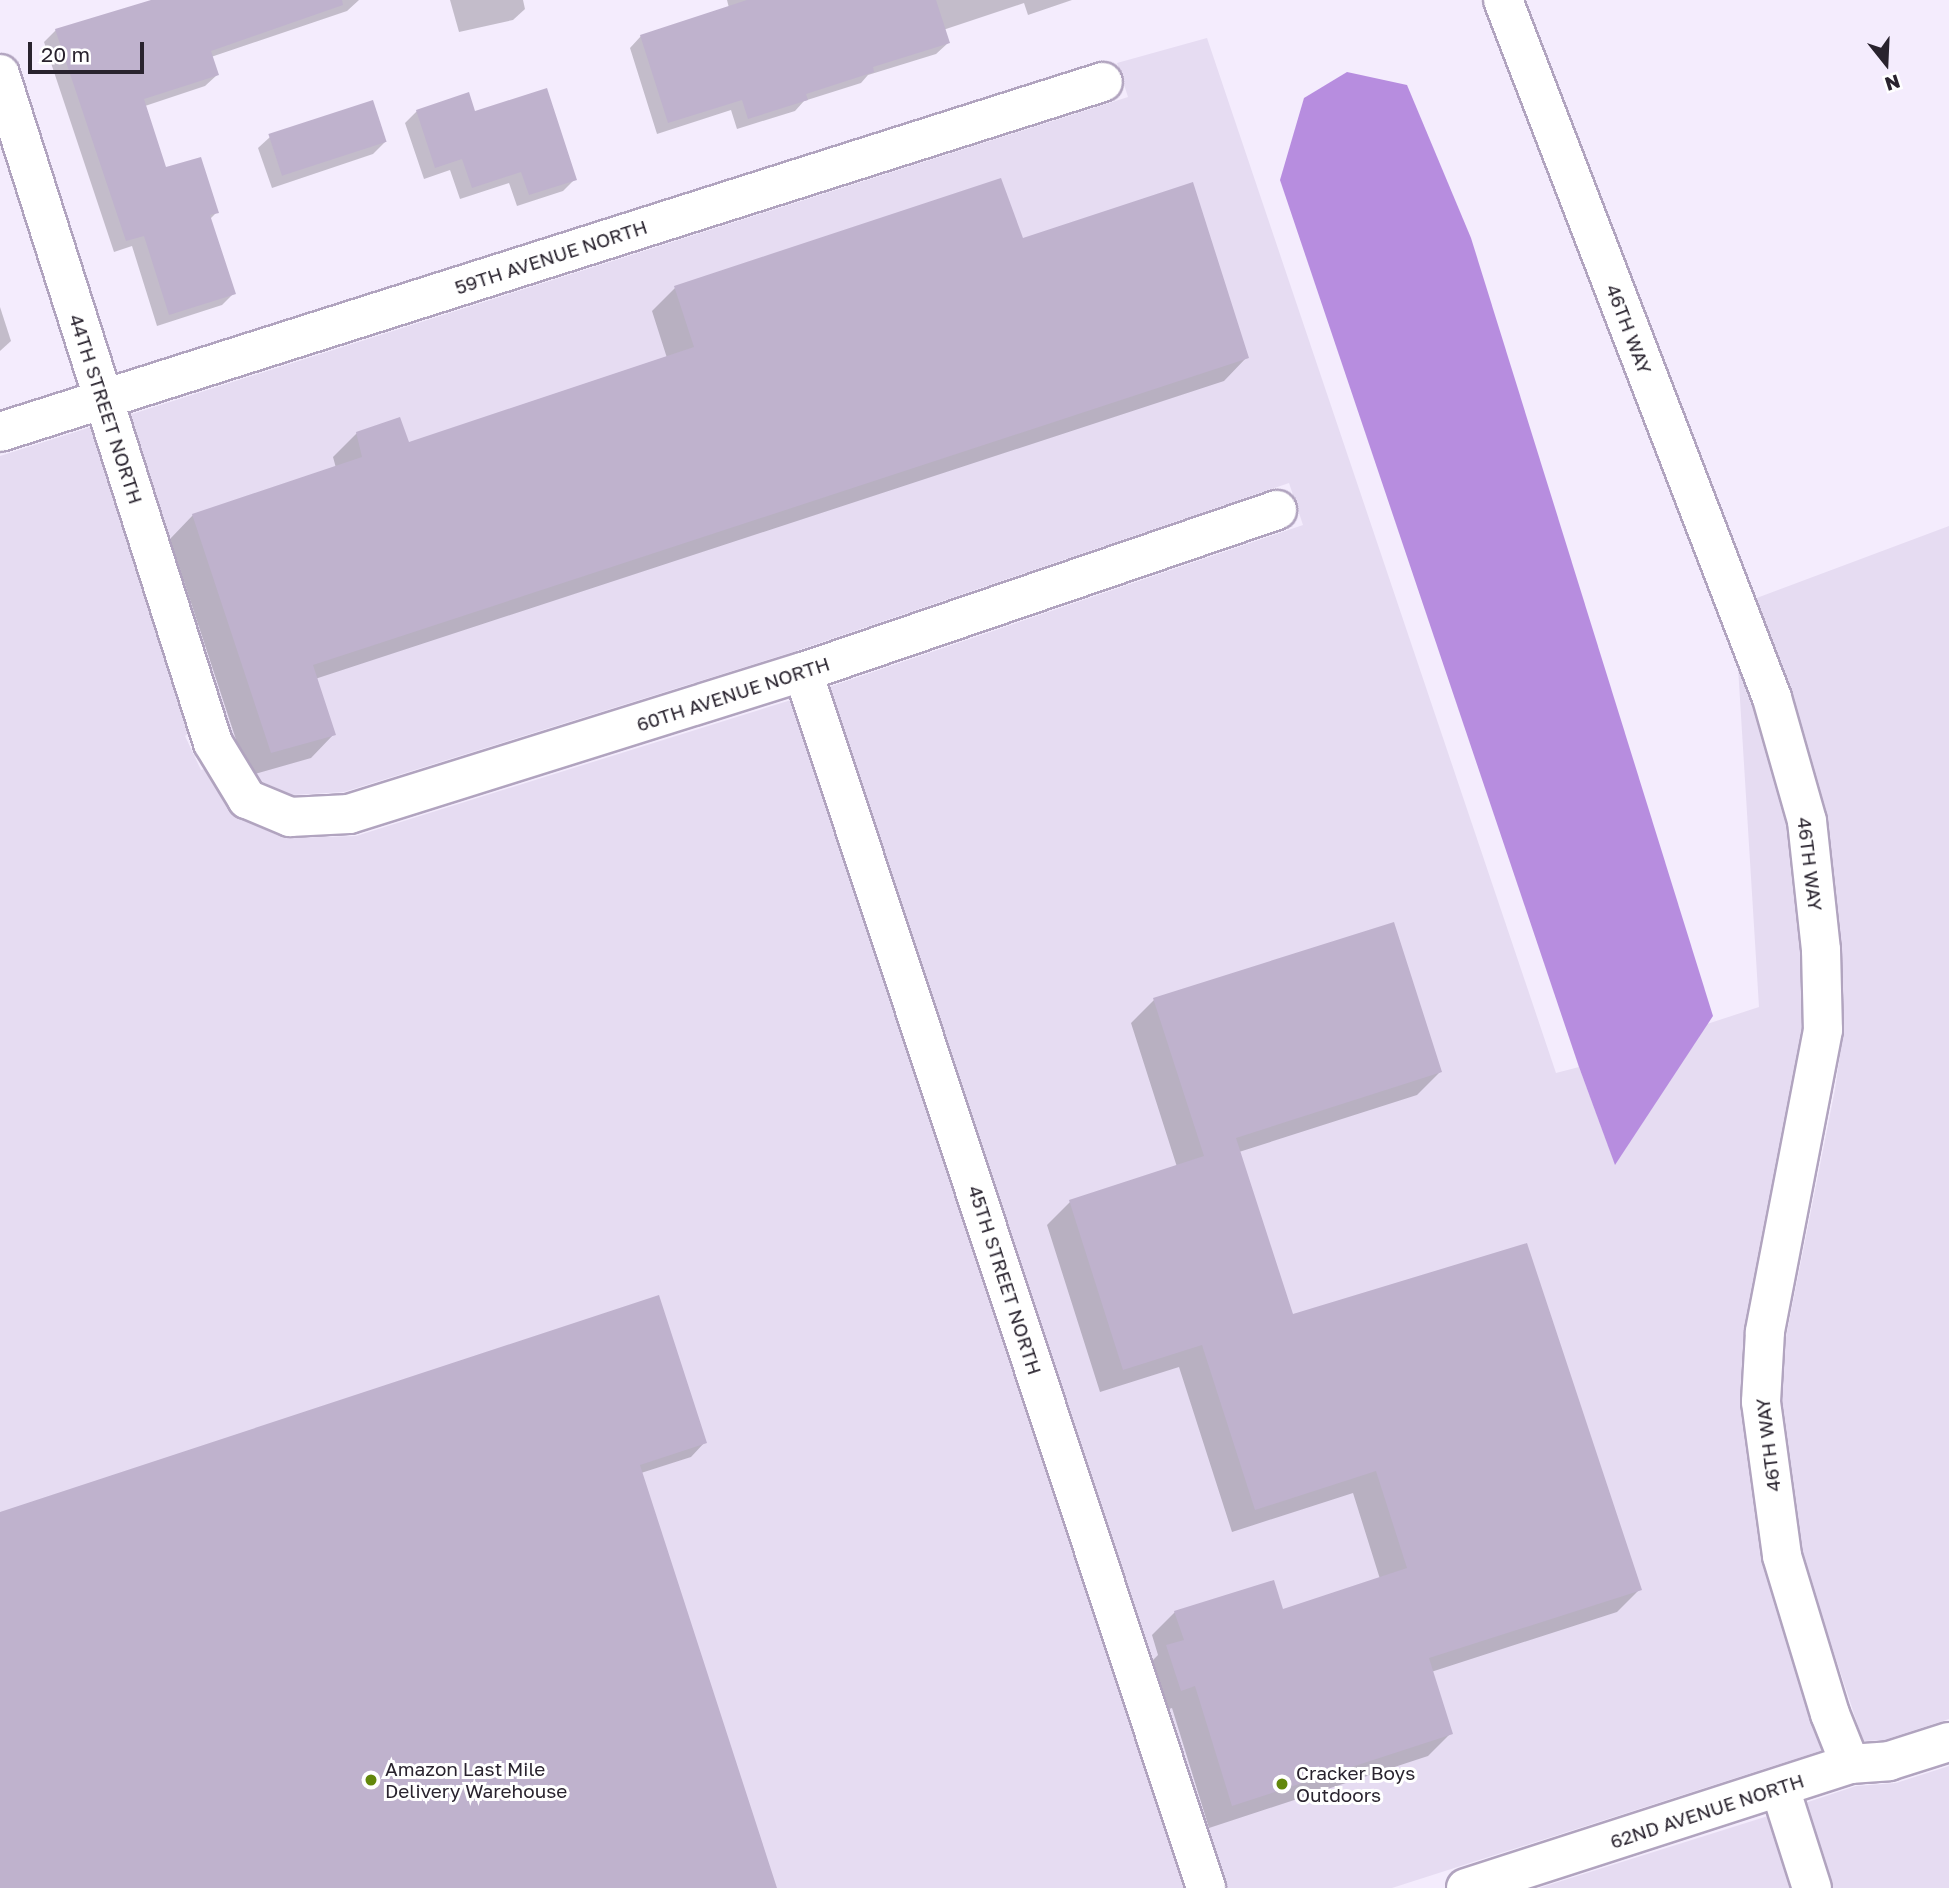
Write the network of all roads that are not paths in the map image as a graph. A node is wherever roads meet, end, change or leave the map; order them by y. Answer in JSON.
{"nodes":[{"id":1,"x":1503,"y":0,"type":"edge"},
{"id":2,"x":0,"y":74,"type":"edge"},
{"id":3,"x":1103,"y":82,"type":"dead end"},
{"id":4,"x":103,"y":400,"type":"junction"},
{"id":5,"x":0,"y":432,"type":"edge"},
{"id":6,"x":1277,"y":510,"type":"dead end"},
{"id":7,"x":803,"y":672,"type":"junction"},
{"id":8,"x":213,"y":743,"type":"joint"},
{"id":9,"x":1949,"y":1742,"type":"edge"},
{"id":10,"x":1850,"y":1764,"type":"junction"},
{"id":11,"x":1780,"y":1788,"type":"junction"},
{"id":12,"x":1206,"y":1888,"type":"edge"},
{"id":13,"x":1466,"y":1888,"type":"edge"},
{"id":14,"x":1812,"y":1888,"type":"edge"}],
"edges":[{"from":1,"to":10,"type":"street","name":"46TH WAY"},
{"from":2,"to":4,"type":"street","name":"44TH STREET NORTH"},
{"from":3,"to":4,"type":"street","name":"59TH AVENUE NORTH"},
{"from":4,"to":5,"type":"street","name":"59TH AVENUE NORTH"},
{"from":4,"to":8,"type":"street","name":"44TH STREET NORTH"},
{"from":6,"to":7,"type":"street","name":"60TH AVENUE NORTH"},
{"from":7,"to":8,"type":"street","name":"60TH AVENUE NORTH"},
{"from":7,"to":12,"type":"street","name":"45TH STREET NORTH"},
{"from":9,"to":10,"type":"street","name":"62ND AVENUE NORTH"},
{"from":10,"to":11,"type":"street","name":"62ND AVENUE NORTH"},
{"from":11,"to":13,"type":"street","name":"62ND AVENUE NORTH"},
{"from":11,"to":14,"type":"street"}]}
